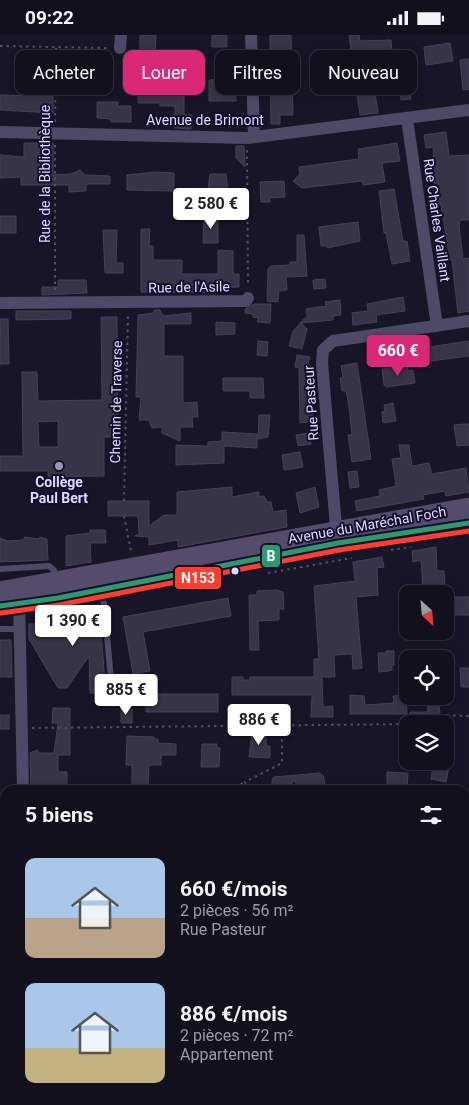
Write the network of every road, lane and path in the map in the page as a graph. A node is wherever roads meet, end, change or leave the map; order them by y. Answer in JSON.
{"nodes":[{"id":1,"x":121,"y":35,"type":"edge"},
{"id":2,"x":251,"y":35,"type":"edge"},
{"id":3,"x":0,"y":45,"type":"edge"},
{"id":4,"x":56,"y":47,"type":"junction"},
{"id":5,"x":120,"y":48,"type":"joint"},
{"id":6,"x":469,"y":111,"type":"edge"},
{"id":7,"x":407,"y":119,"type":"junction"},
{"id":8,"x":0,"y":133,"type":"edge"},
{"id":9,"x":55,"y":133,"type":"junction"},
{"id":10,"x":250,"y":137,"type":"junction"},
{"id":11,"x":248,"y":298,"type":"joint"},
{"id":12,"x":55,"y":302,"type":"junction"},
{"id":13,"x":0,"y":303,"type":"edge"},
{"id":14,"x":128,"y":303,"type":"junction"},
{"id":15,"x":469,"y":321,"type":"edge"},
{"id":16,"x":437,"y":326,"type":"junction"},
{"id":17,"x":124,"y":501,"type":"dead end"},
{"id":18,"x":469,"y":507,"type":"edge"},
{"id":19,"x":124,"y":516,"type":"dead end"},
{"id":20,"x":469,"y":523,"type":"edge"},
{"id":21,"x":337,"y":536,"type":"junction"},
{"id":22,"x":132,"y":555,"type":"dead end"},
{"id":23,"x":0,"y":569,"type":"edge"},
{"id":24,"x":57,"y":581,"type":"junction"},
{"id":25,"x":98,"y":581,"type":"junction"},
{"id":26,"x":13,"y":594,"type":"edge"},
{"id":27,"x":0,"y":606,"type":"edge"},
{"id":28,"x":0,"y":629,"type":"edge"},
{"id":29,"x":20,"y":629,"type":"junction"},
{"id":30,"x":111,"y":679,"type":"dead end"},
{"id":31,"x":454,"y":715,"type":"edge"},
{"id":32,"x":469,"y":716,"type":"edge"},
{"id":33,"x":399,"y":724,"type":"edge"},
{"id":34,"x":282,"y":725,"type":"junction"},
{"id":35,"x":22,"y":729,"type":"junction"},
{"id":36,"x":245,"y":783,"type":"joint"},
{"id":37,"x":23,"y":785,"type":"edge"},
{"id":38,"x":240,"y":785,"type":"edge"}],
"edges":[{"from":1,"to":5,"type":"street"},
{"from":2,"to":10,"type":"street"},
{"from":3,"to":4,"type":"path"},
{"from":4,"to":5,"type":"path"},
{"from":4,"to":9,"type":"path","name":"Rue de la Bibliothèque"},
{"from":6,"to":7,"type":"street","name":"Avenue de Brimont"},
{"from":7,"to":10,"type":"street","name":"Avenue de Brimont"},
{"from":7,"to":16,"type":"street","name":"Rue Charles Vaillant"},
{"from":8,"to":9,"type":"street","name":"Avenue de Brimont"},
{"from":9,"to":10,"type":"street","name":"Avenue de Brimont"},
{"from":9,"to":12,"type":"path","name":"Rue de la Bibliothèque"},
{"from":10,"to":11,"type":"path","name":"Rue de l'Asile"},
{"from":11,"to":14,"type":"street","name":"Rue de l'Asile"},
{"from":12,"to":13,"type":"street","name":"Rue de l'Asile"},
{"from":12,"to":14,"type":"street","name":"Rue de l'Asile"},
{"from":14,"to":17,"type":"path","name":"Chemin de Traverse"},
{"from":15,"to":16,"type":"street","name":"Rue Pasteur"},
{"from":16,"to":21,"type":"street","name":"Rue Pasteur"},
{"from":18,"to":21,"type":"main road","name":"Avenue du Maréchal Foch"},
{"from":19,"to":22,"type":"path"},
{"from":20,"to":21,"type":"main road","name":"Avenue du Maréchal Foch"},
{"from":21,"to":25,"type":"main road","name":"Avenue du Maréchal Foch"},
{"from":23,"to":24,"type":"lane"},
{"from":24,"to":25,"type":"main road","name":"Avenue du Maréchal Foch"},
{"from":24,"to":26,"type":"main road","name":"Avenue du Maréchal Foch"},
{"from":25,"to":26,"type":"main road","name":"Avenue du Maréchal Foch"},
{"from":25,"to":30,"type":"lane"},
{"from":26,"to":27,"type":"main road","name":"Avenue du Maréchal Foch"},
{"from":26,"to":29,"type":"street"},
{"from":28,"to":29,"type":"lane"},
{"from":29,"to":35,"type":"street"},
{"from":31,"to":32,"type":"path"},
{"from":33,"to":34,"type":"path"},
{"from":34,"to":35,"type":"path"},
{"from":34,"to":36,"type":"path"},
{"from":35,"to":37,"type":"street"},
{"from":36,"to":38,"type":"path"}]}
